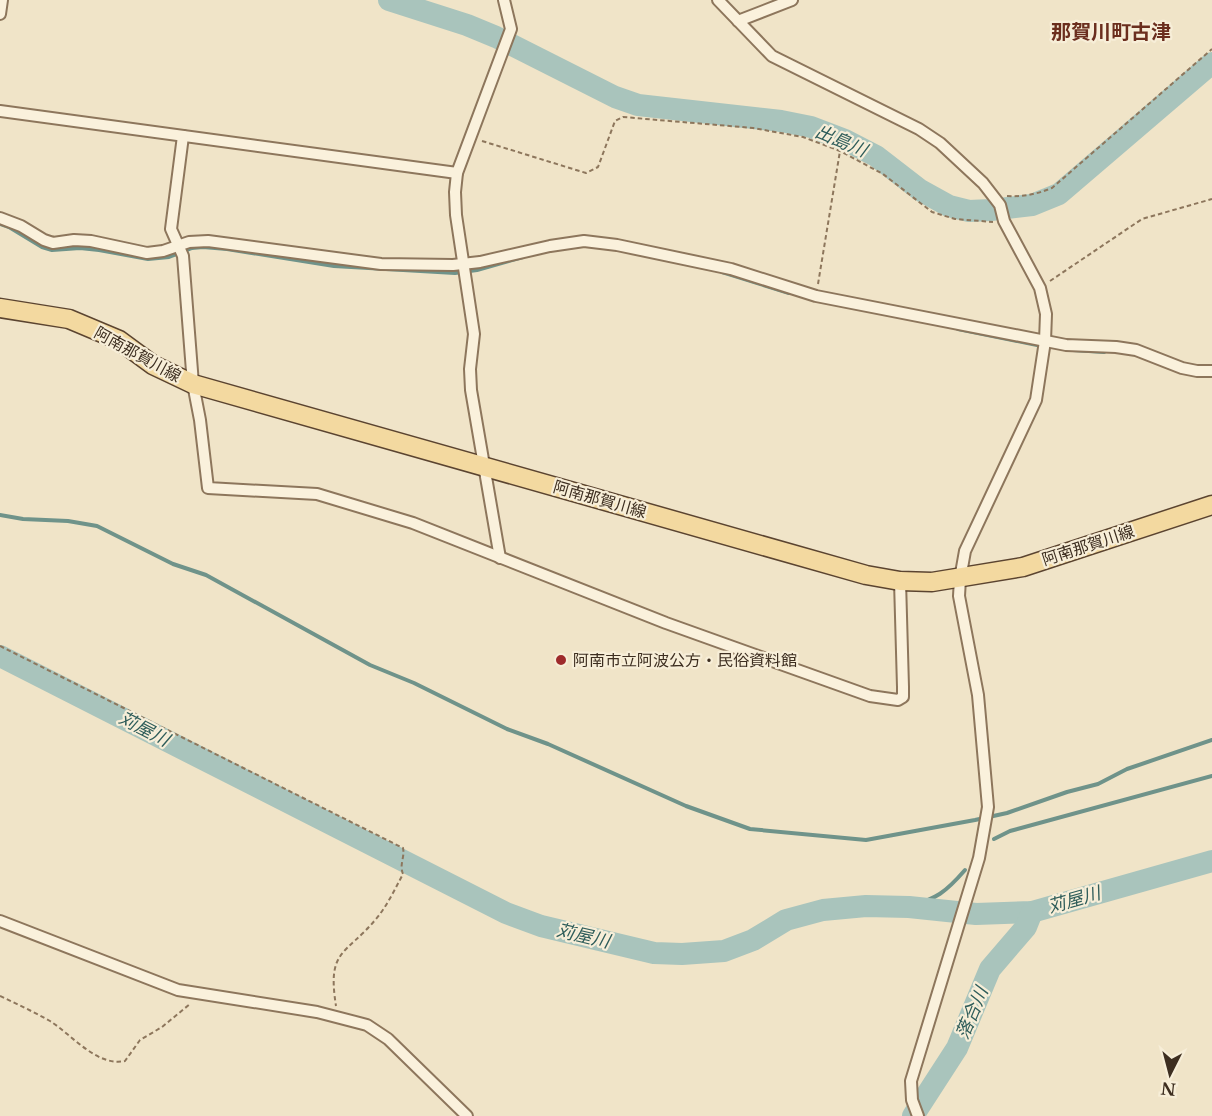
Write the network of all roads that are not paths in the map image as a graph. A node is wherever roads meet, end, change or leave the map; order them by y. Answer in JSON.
{"nodes":[{"id":1,"x":2,"y":0,"type":"edge"},
{"id":2,"x":504,"y":0,"type":"edge"},
{"id":3,"x":718,"y":0,"type":"edge"},
{"id":4,"x":792,"y":0,"type":"edge"},
{"id":5,"x":0,"y":14,"type":"edge"},
{"id":6,"x":738,"y":21,"type":"junction"},
{"id":7,"x":0,"y":111,"type":"edge"},
{"id":8,"x":183,"y":136,"type":"junction"},
{"id":9,"x":457,"y":172,"type":"junction"},
{"id":10,"x":0,"y":218,"type":"edge"},
{"id":11,"x":181,"y":250,"type":"junction"},
{"id":12,"x":465,"y":269,"type":"junction"},
{"id":13,"x":0,"y":308,"type":"edge"},
{"id":14,"x":1044,"y":345,"type":"junction"},
{"id":15,"x":1212,"y":370,"type":"edge"},
{"id":16,"x":193,"y":384,"type":"junction"},
{"id":17,"x":485,"y":467,"type":"junction"},
{"id":18,"x":1212,"y":505,"type":"edge"},
{"id":19,"x":501,"y":558,"type":"junction"},
{"id":20,"x":960,"y":579,"type":"junction"},
{"id":21,"x":900,"y":581,"type":"junction"},
{"id":22,"x":0,"y":921,"type":"edge"},
{"id":23,"x":467,"y":1116,"type":"edge"},
{"id":24,"x":918,"y":1116,"type":"edge"}],
"edges":[{"from":1,"to":5,"type":"street"},
{"from":2,"to":9,"type":"street"},
{"from":3,"to":6,"type":"street"},
{"from":4,"to":6,"type":"street"},
{"from":6,"to":14,"type":"street"},
{"from":7,"to":8,"type":"street"},
{"from":8,"to":9,"type":"street"},
{"from":8,"to":11,"type":"street"},
{"from":9,"to":12,"type":"street"},
{"from":10,"to":11,"type":"street"},
{"from":11,"to":12,"type":"street"},
{"from":11,"to":16,"type":"street"},
{"from":12,"to":14,"type":"street"},
{"from":12,"to":17,"type":"street"},
{"from":13,"to":16,"type":"main road","name":"阿南那賀川線"},
{"from":14,"to":15,"type":"street"},
{"from":14,"to":20,"type":"street"},
{"from":16,"to":17,"type":"main road","name":"阿南那賀川線"},
{"from":16,"to":19,"type":"street"},
{"from":17,"to":19,"type":"street"},
{"from":17,"to":21,"type":"main road","name":"阿南那賀川線"},
{"from":18,"to":20,"type":"main road","name":"阿南那賀川線"},
{"from":19,"to":21,"type":"street"},
{"from":20,"to":21,"type":"main road","name":"阿南那賀川線"},
{"from":20,"to":24,"type":"street"},
{"from":22,"to":23,"type":"street"}]}
